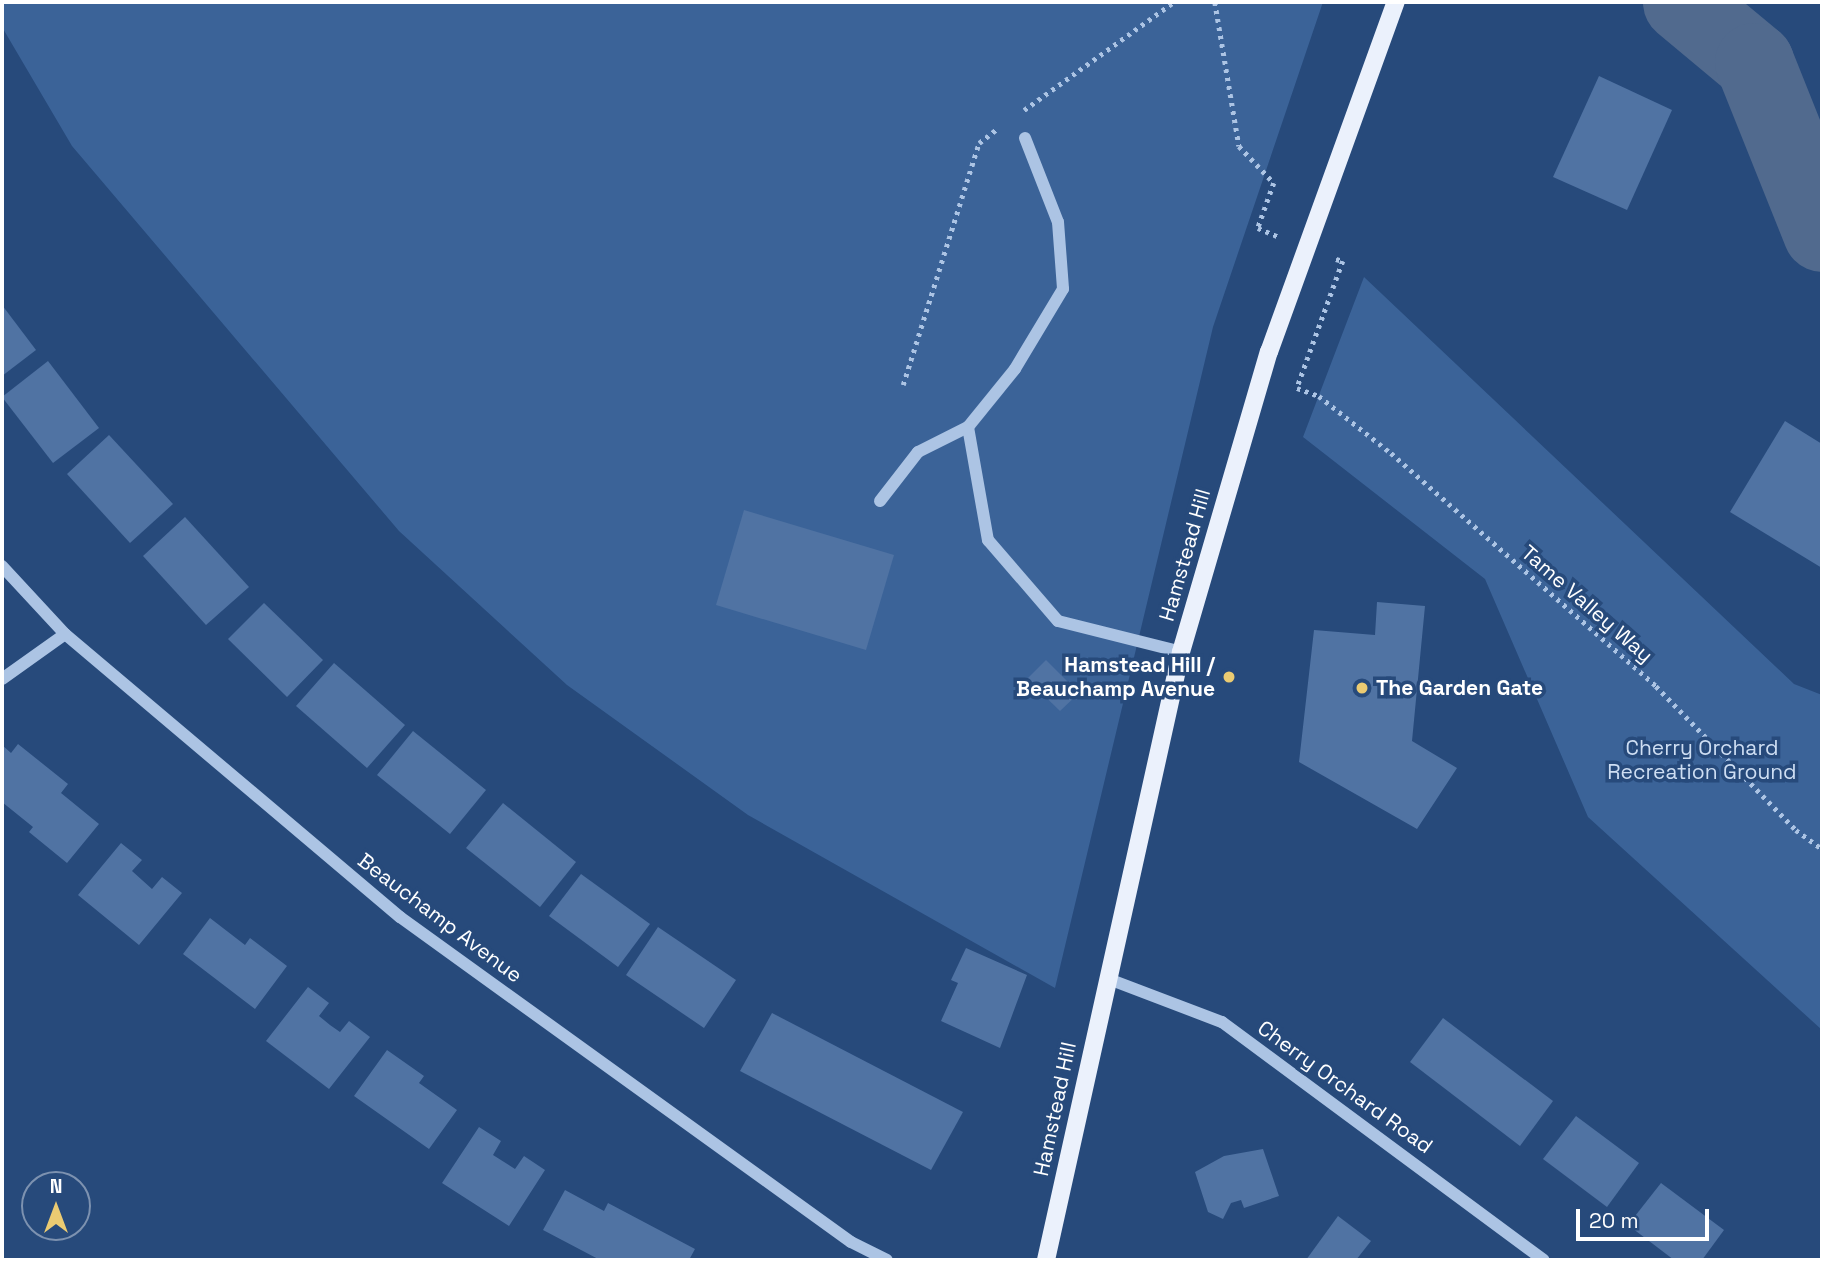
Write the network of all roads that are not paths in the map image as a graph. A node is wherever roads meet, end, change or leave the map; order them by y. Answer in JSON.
{"nodes":[{"id":1,"x":1396,"y":2,"type":"edge"},
{"id":2,"x":1025,"y":138,"type":"dead end"},
{"id":3,"x":968,"y":427,"type":"junction"},
{"id":4,"x":880,"y":501,"type":"dead end"},
{"id":5,"x":2,"y":566,"type":"edge"},
{"id":6,"x":65,"y":634,"type":"junction"},
{"id":7,"x":1181,"y":652,"type":"junction"},
{"id":8,"x":2,"y":679,"type":"edge"},
{"id":9,"x":1105,"y":978,"type":"junction"},
{"id":10,"x":887,"y":1260,"type":"edge"},
{"id":11,"x":1046,"y":1260,"type":"edge"},
{"id":12,"x":1544,"y":1260,"type":"edge"}],
"edges":[{"from":1,"to":7,"type":"main road","name":"Hamstead Hill"},
{"from":2,"to":3,"type":"street"},
{"from":3,"to":4,"type":"street"},
{"from":3,"to":7,"type":"street"},
{"from":5,"to":6,"type":"street","name":"Beauchamp Avenue"},
{"from":6,"to":8,"type":"street"},
{"from":6,"to":10,"type":"street","name":"Beauchamp Avenue"},
{"from":7,"to":9,"type":"main road","name":"Hamstead Hill"},
{"from":9,"to":11,"type":"main road","name":"Hamstead Hill"},
{"from":9,"to":12,"type":"street","name":"Cherry Orchard Road"}]}
